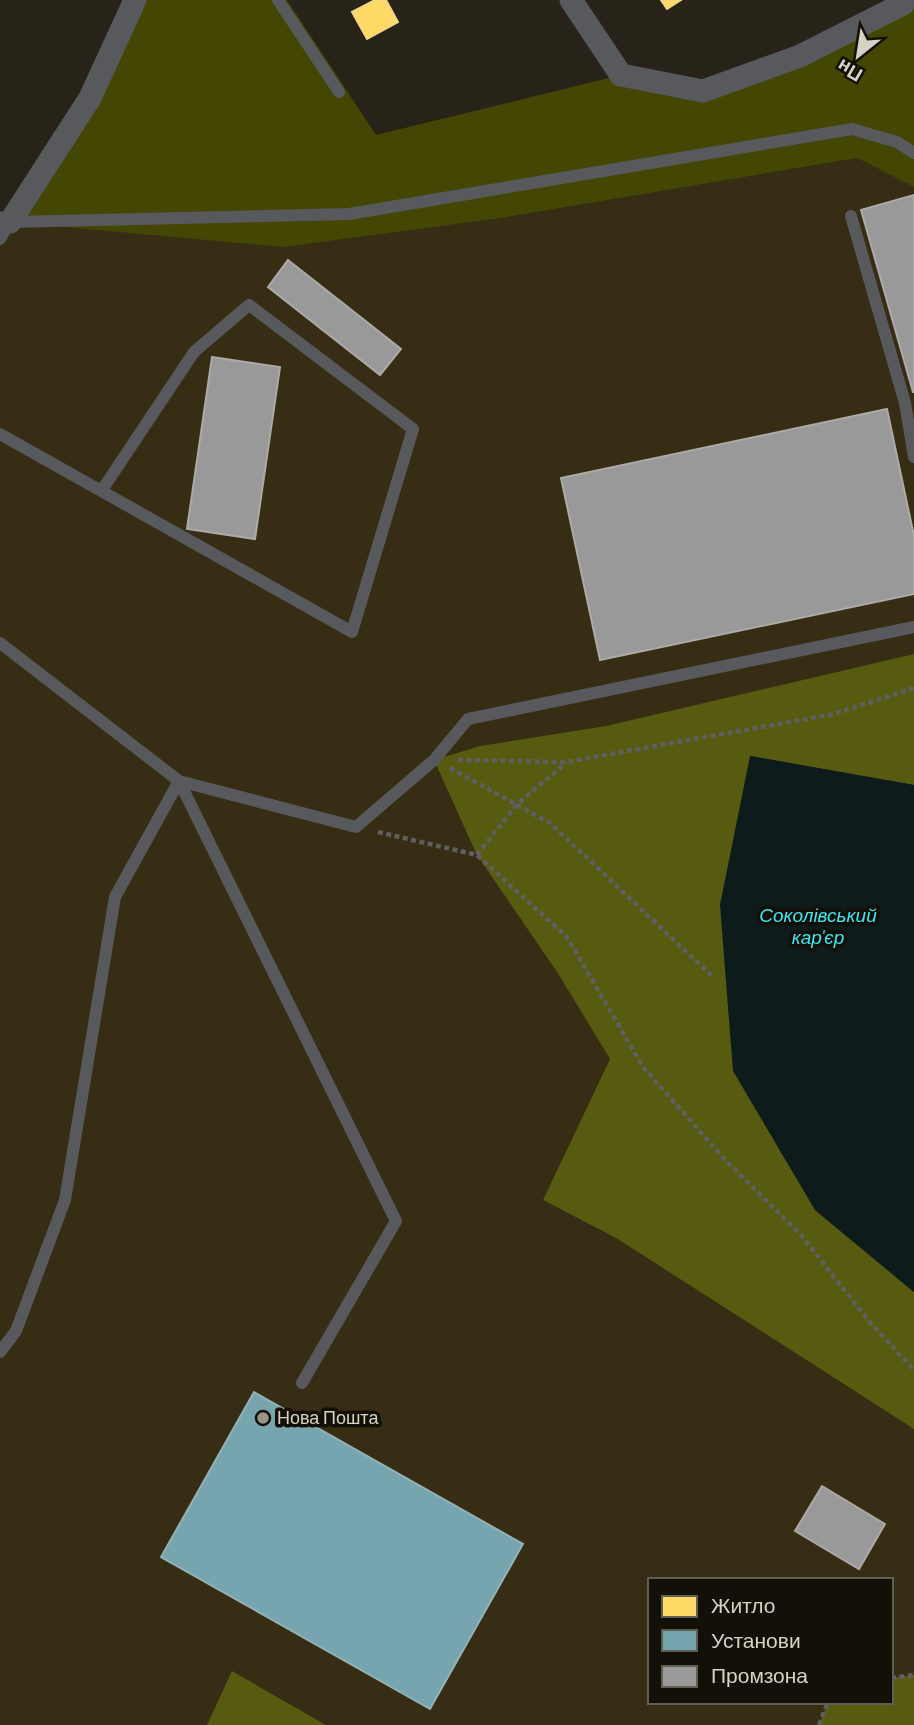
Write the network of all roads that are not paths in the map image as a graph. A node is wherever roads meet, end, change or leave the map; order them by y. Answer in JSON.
{"nodes":[{"id":1,"x":135,"y":0,"type":"edge"},
{"id":2,"x":278,"y":0,"type":"edge"},
{"id":3,"x":571,"y":0,"type":"edge"},
{"id":4,"x":902,"y":2,"type":"edge"},
{"id":5,"x":339,"y":92,"type":"dead end"},
{"id":6,"x":914,"y":153,"type":"edge"},
{"id":7,"x":851,"y":216,"type":"dead end"},
{"id":8,"x":3,"y":228,"type":"edge"},
{"id":9,"x":0,"y":434,"type":"edge"},
{"id":10,"x":914,"y":457,"type":"edge"},
{"id":11,"x":102,"y":490,"type":"junction"},
{"id":12,"x":914,"y":627,"type":"edge"},
{"id":13,"x":0,"y":643,"type":"edge"},
{"id":14,"x":179,"y":781,"type":"junction"},
{"id":15,"x":0,"y":1352,"type":"edge"},
{"id":16,"x":302,"y":1383,"type":"dead end"}],
"edges":[{"from":1,"to":8,"type":"street"},
{"from":2,"to":5,"type":"lane"},
{"from":3,"to":4,"type":"street"},
{"from":6,"to":8,"type":"lane"},
{"from":7,"to":10,"type":"lane"},
{"from":9,"to":11,"type":"lane"},
{"from":11,"to":11,"type":"lane"},
{"from":12,"to":14,"type":"lane"},
{"from":13,"to":14,"type":"lane"},
{"from":14,"to":15,"type":"lane"},
{"from":14,"to":16,"type":"lane"}]}
